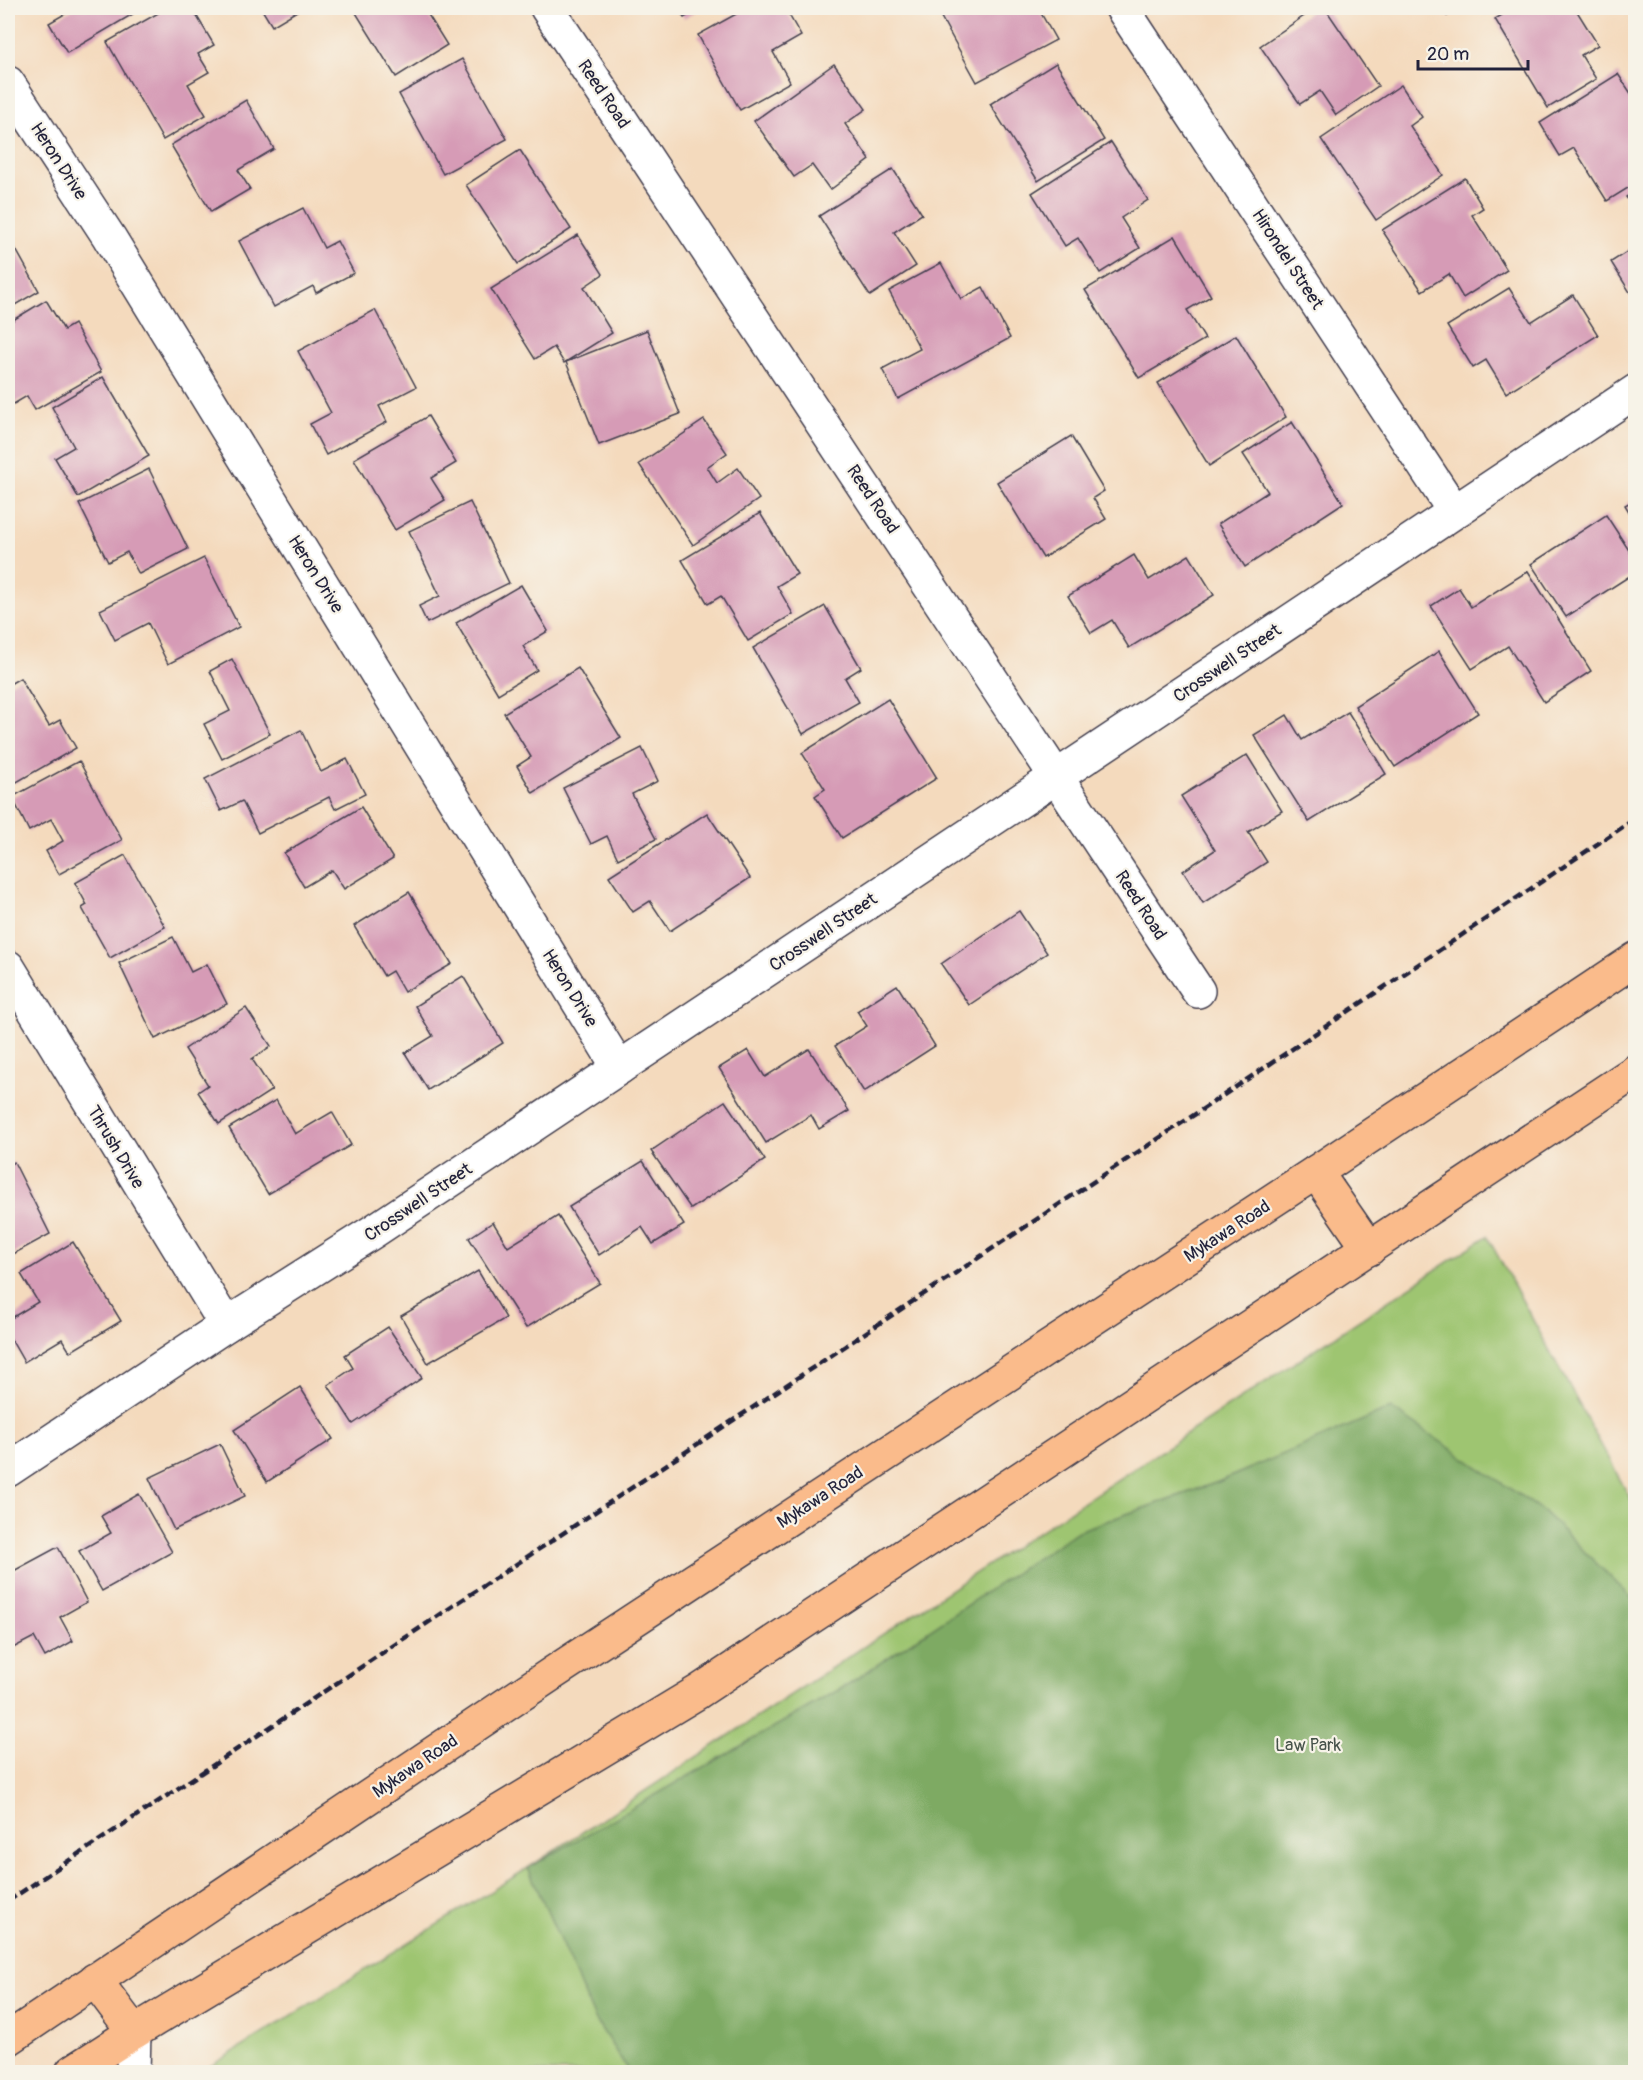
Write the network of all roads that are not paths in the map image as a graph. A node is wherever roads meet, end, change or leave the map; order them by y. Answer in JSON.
{"nodes":[{"id":1,"x":547,"y":8,"type":"edge"},
{"id":2,"x":1122,"y":8,"type":"edge"},
{"id":3,"x":8,"y":83,"type":"edge"},
{"id":4,"x":1635,"y":391,"type":"edge"},
{"id":5,"x":1454,"y":511,"type":"junction"},
{"id":6,"x":1056,"y":776,"type":"junction"},
{"id":7,"x":1635,"y":959,"type":"edge"},
{"id":8,"x":8,"y":967,"type":"edge"},
{"id":9,"x":1198,"y":991,"type":"dead end"},
{"id":10,"x":619,"y":1068,"type":"junction"},
{"id":11,"x":1635,"y":1071,"type":"edge"},
{"id":12,"x":1316,"y":1172,"type":"junction"},
{"id":13,"x":1369,"y":1249,"type":"junction"},
{"id":14,"x":226,"y":1325,"type":"junction"},
{"id":15,"x":8,"y":1470,"type":"edge"},
{"id":16,"x":95,"y":1980,"type":"junction"},
{"id":17,"x":134,"y":2032,"type":"junction"},
{"id":18,"x":8,"y":2039,"type":"edge"},
{"id":19,"x":72,"y":2073,"type":"edge"},
{"id":20,"x":133,"y":2073,"type":"edge"}],
"edges":[{"from":1,"to":6,"type":"street","name":"Reed Road"},
{"from":2,"to":5,"type":"street","name":"Hirondel Street"},
{"from":3,"to":10,"type":"street","name":"Heron Drive"},
{"from":4,"to":5,"type":"street","name":"Crosswell Street"},
{"from":5,"to":6,"type":"street","name":"Crosswell Street"},
{"from":6,"to":9,"type":"street","name":"Reed Road"},
{"from":6,"to":10,"type":"street","name":"Crosswell Street"},
{"from":7,"to":12,"type":"main road","name":"Mykawa Road"},
{"from":8,"to":14,"type":"street","name":"Thrush Drive"},
{"from":10,"to":14,"type":"street","name":"Crosswell Street"},
{"from":11,"to":13,"type":"main road"},
{"from":12,"to":13,"type":"main road"},
{"from":12,"to":16,"type":"main road","name":"Mykawa Road"},
{"from":13,"to":17,"type":"main road"},
{"from":14,"to":15,"type":"street","name":"Crosswell Street"},
{"from":16,"to":17,"type":"main road"},
{"from":16,"to":18,"type":"main road","name":"Mykawa Road"},
{"from":17,"to":19,"type":"main road"},
{"from":17,"to":20,"type":"street"}]}
